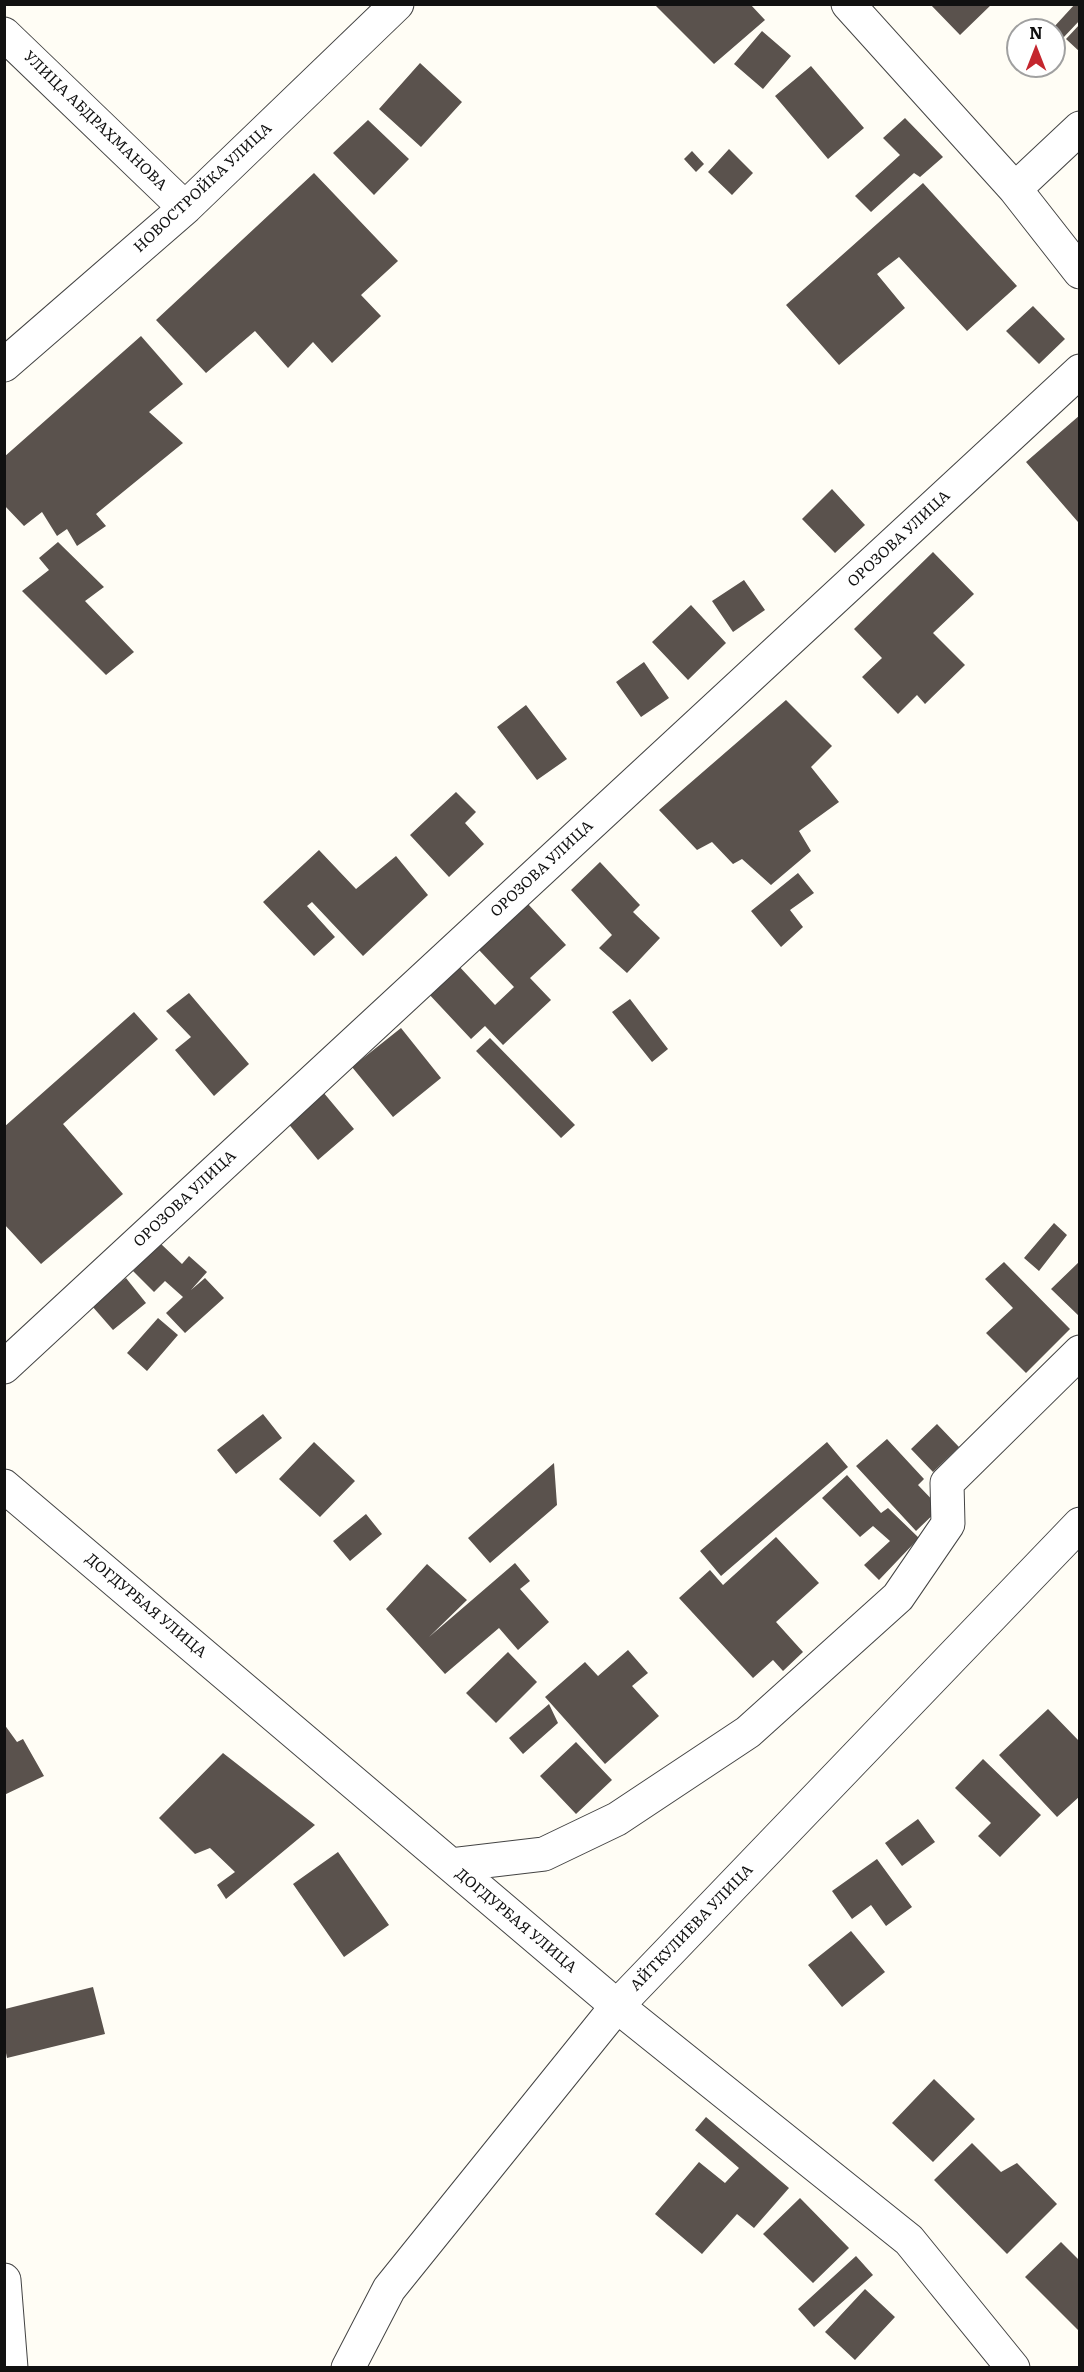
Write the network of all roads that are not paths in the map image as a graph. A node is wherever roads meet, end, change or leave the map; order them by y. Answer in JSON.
{"nodes":[{"id":1,"x":397,"y":4,"type":"edge"},
{"id":2,"x":848,"y":4,"type":"edge"},
{"id":3,"x":4,"y":34,"type":"edge"},
{"id":4,"x":1080,"y":128,"type":"edge"},
{"id":5,"x":1015,"y":189,"type":"junction"},
{"id":6,"x":185,"y":208,"type":"junction"},
{"id":7,"x":1080,"y":272,"type":"edge"},
{"id":8,"x":4,"y":365,"type":"edge"},
{"id":9,"x":1080,"y":371,"type":"edge"},
{"id":10,"x":1080,"y":1352,"type":"edge"},
{"id":11,"x":4,"y":1366,"type":"edge"},
{"id":12,"x":4,"y":1486,"type":"edge"},
{"id":13,"x":1080,"y":1524,"type":"edge"},
{"id":14,"x":451,"y":1865,"type":"junction"},
{"id":15,"x":617,"y":2006,"type":"junction"},
{"id":16,"x":4,"y":2280,"type":"edge"},
{"id":17,"x":11,"y":2367,"type":"edge"},
{"id":18,"x":348,"y":2367,"type":"edge"},
{"id":19,"x":1013,"y":2367,"type":"edge"}],
"edges":[{"from":1,"to":6,"type":"street","name":"НОВОСТРОЙКА УЛИЦА"},
{"from":2,"to":5,"type":"street"},
{"from":3,"to":6,"type":"street","name":"УЛИЦА АБДРАХМАНОВА"},
{"from":4,"to":5,"type":"street"},
{"from":5,"to":7,"type":"street"},
{"from":6,"to":8,"type":"street","name":"НОВОСТРОЙКА УЛИЦА"},
{"from":9,"to":11,"type":"street","name":"ОРОЗОВА УЛИЦА"},
{"from":10,"to":14,"type":"street"},
{"from":12,"to":14,"type":"street","name":"ДОГДУРБАЯ УЛИЦА"},
{"from":13,"to":15,"type":"street","name":"АЙТКУЛИЕВА УЛИЦА"},
{"from":14,"to":15,"type":"street","name":"ДОГДУРБАЯ УЛИЦА"},
{"from":15,"to":18,"type":"street","name":"АЙТКУЛИЕВА УЛИЦА"},
{"from":15,"to":19,"type":"street","name":"ДОГДУРБАЯ УЛИЦА"},
{"from":16,"to":17,"type":"street"}]}
